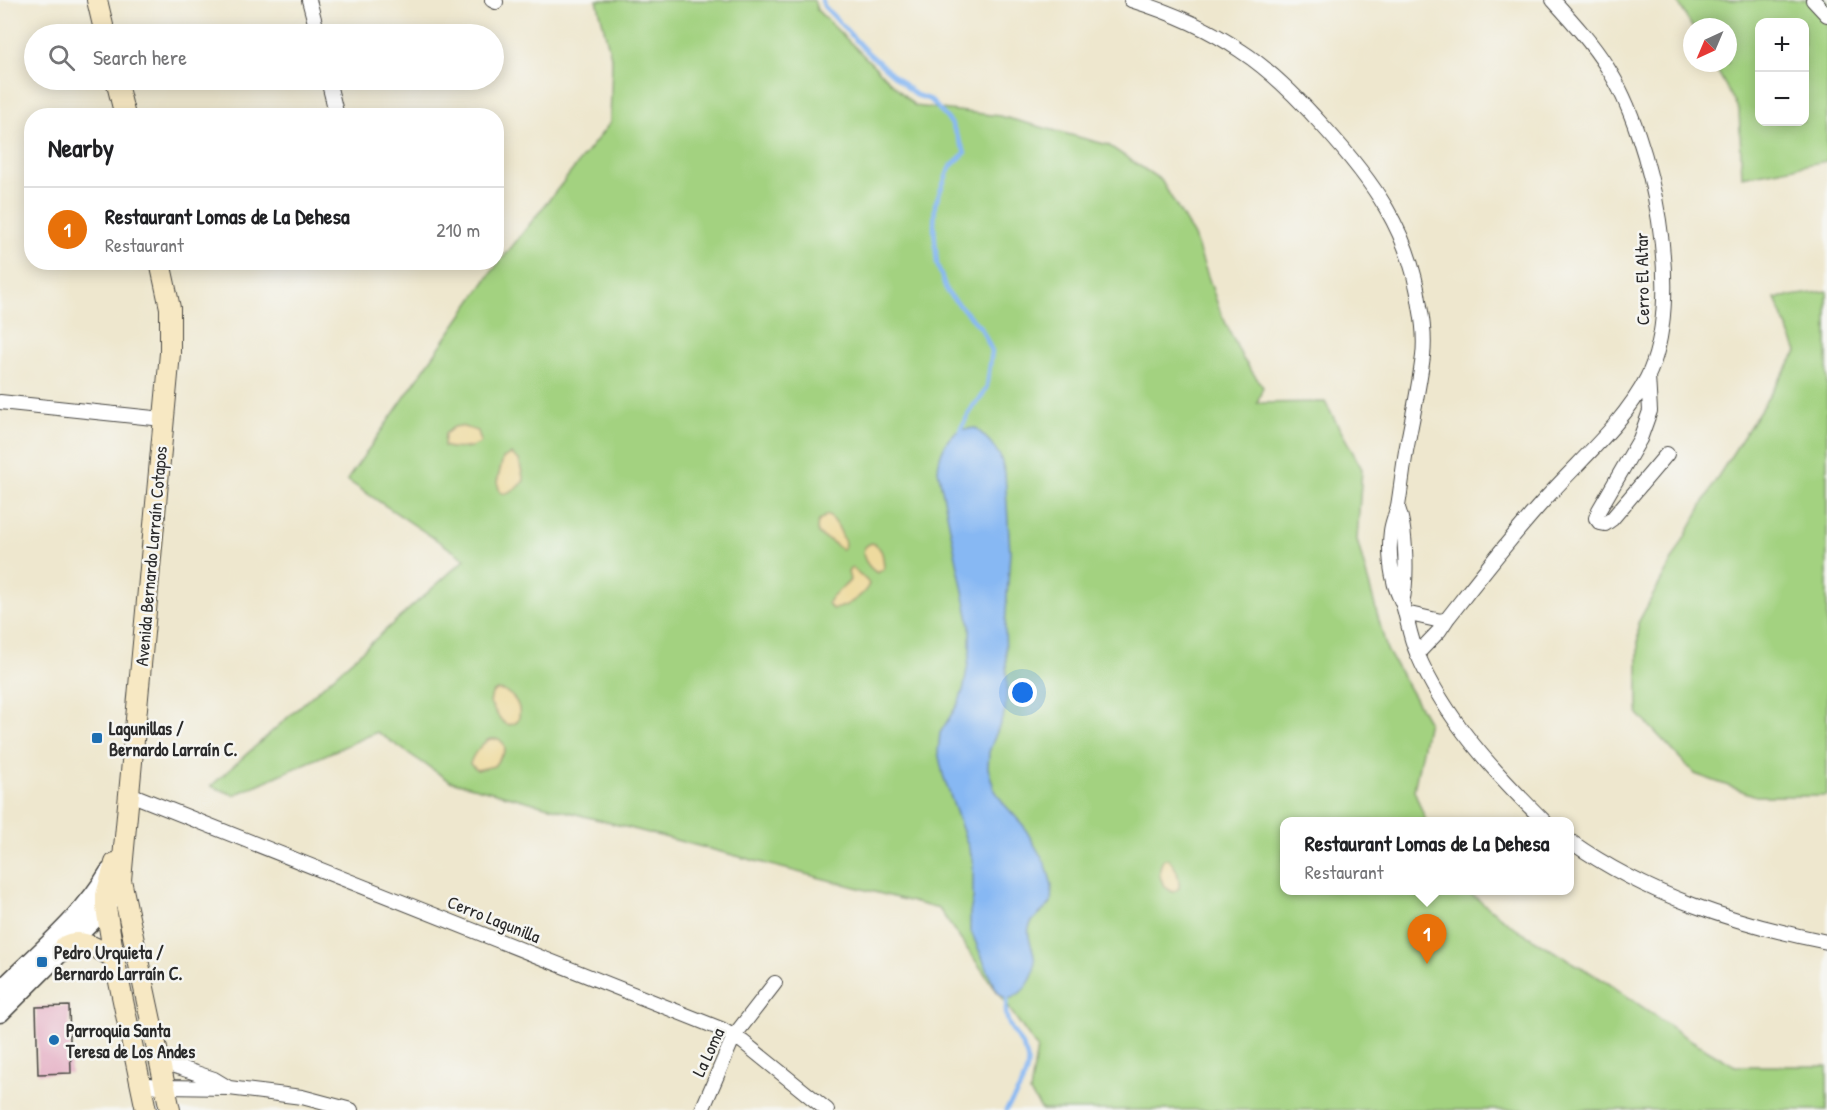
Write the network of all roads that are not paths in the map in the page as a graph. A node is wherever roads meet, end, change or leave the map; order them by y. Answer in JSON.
{"nodes":[{"id":1,"x":97,"y":0,"type":"edge"},
{"id":2,"x":309,"y":0,"type":"edge"},
{"id":3,"x":1131,"y":0,"type":"edge"},
{"id":4,"x":1553,"y":0,"type":"edge"},
{"id":5,"x":1813,"y":0,"type":"edge"},
{"id":6,"x":1827,"y":15,"type":"edge"},
{"id":7,"x":103,"y":24,"type":"edge"},
{"id":8,"x":315,"y":24,"type":"edge"},
{"id":9,"x":118,"y":90,"type":"edge"},
{"id":10,"x":330,"y":90,"type":"edge"},
{"id":11,"x":123,"y":108,"type":"edge"},
{"id":12,"x":335,"y":108,"type":"edge"},
{"id":13,"x":162,"y":270,"type":"edge"},
{"id":14,"x":1648,"y":376,"type":"junction"},
{"id":15,"x":0,"y":402,"type":"edge"},
{"id":16,"x":163,"y":419,"type":"junction"},
{"id":17,"x":1666,"y":454,"type":"dead end"},
{"id":18,"x":1403,"y":608,"type":"junction"},
{"id":19,"x":1447,"y":619,"type":"junction"},
{"id":20,"x":1417,"y":654,"type":"junction"},
{"id":21,"x":130,"y":794,"type":"junction"},
{"id":22,"x":1540,"y":817,"type":"edge"},
{"id":23,"x":1574,"y":844,"type":"edge"},
{"id":24,"x":119,"y":865,"type":"junction"},
{"id":25,"x":106,"y":907,"type":"junction"},
{"id":26,"x":1827,"y":942,"type":"edge"},
{"id":27,"x":65,"y":946,"type":"junction"},
{"id":28,"x":114,"y":958,"type":"junction"},
{"id":29,"x":775,"y":983,"type":"dead end"},
{"id":30,"x":0,"y":991,"type":"edge"},
{"id":31,"x":0,"y":1013,"type":"edge"},
{"id":32,"x":734,"y":1036,"type":"junction"},
{"id":33,"x":160,"y":1061,"type":"junction"},
{"id":34,"x":142,"y":1084,"type":"junction"},
{"id":35,"x":165,"y":1088,"type":"junction"},
{"id":36,"x":229,"y":1088,"type":"junction"},
{"id":37,"x":146,"y":1110,"type":"edge"},
{"id":38,"x":170,"y":1110,"type":"edge"},
{"id":39,"x":351,"y":1110,"type":"edge"},
{"id":40,"x":702,"y":1110,"type":"edge"},
{"id":41,"x":826,"y":1110,"type":"edge"}],
"edges":[{"from":1,"to":7,"type":"main road"},
{"from":2,"to":8,"type":"street"},
{"from":3,"to":18,"type":"street"},
{"from":4,"to":14,"type":"street","name":"Cerro El Altar"},
{"from":5,"to":6,"type":"street"},
{"from":9,"to":11,"type":"main road"},
{"from":10,"to":12,"type":"street"},
{"from":13,"to":16,"type":"main road","name":"Avenida Bernardo Larraín Cotapos"},
{"from":14,"to":17,"type":"street"},
{"from":14,"to":19,"type":"street","name":"Cerro El Altar"},
{"from":15,"to":16,"type":"street"},
{"from":16,"to":21,"type":"main road","name":"Avenida Bernardo Larraín Cotapos"},
{"from":18,"to":19,"type":"street"},
{"from":18,"to":20,"type":"street"},
{"from":19,"to":20,"type":"street","name":"Cerro El Altar"},
{"from":20,"to":22,"type":"street"},
{"from":21,"to":24,"type":"main road","name":"Avenida Bernardo Larraín Cotapos"},
{"from":21,"to":32,"type":"street","name":"Cerro Lagunilla"},
{"from":23,"to":26,"type":"street"},
{"from":24,"to":25,"type":"main road"},
{"from":24,"to":30,"type":"street","name":"Avenida Bernardo Larraín Cotapos"},
{"from":24,"to":33,"type":"main road"},
{"from":25,"to":27,"type":"street"},
{"from":25,"to":28,"type":"main road"},
{"from":27,"to":28,"type":"main road"},
{"from":27,"to":31,"type":"street"},
{"from":28,"to":34,"type":"main road"},
{"from":29,"to":32,"type":"street","name":"La Loma"},
{"from":32,"to":40,"type":"street","name":"La Loma"},
{"from":32,"to":41,"type":"street","name":"Cerro Lagunilla"},
{"from":33,"to":35,"type":"main road"},
{"from":33,"to":36,"type":"street"},
{"from":34,"to":35,"type":"street"},
{"from":34,"to":37,"type":"main road"},
{"from":35,"to":36,"type":"street"},
{"from":35,"to":38,"type":"main road"},
{"from":36,"to":39,"type":"street"}]}
